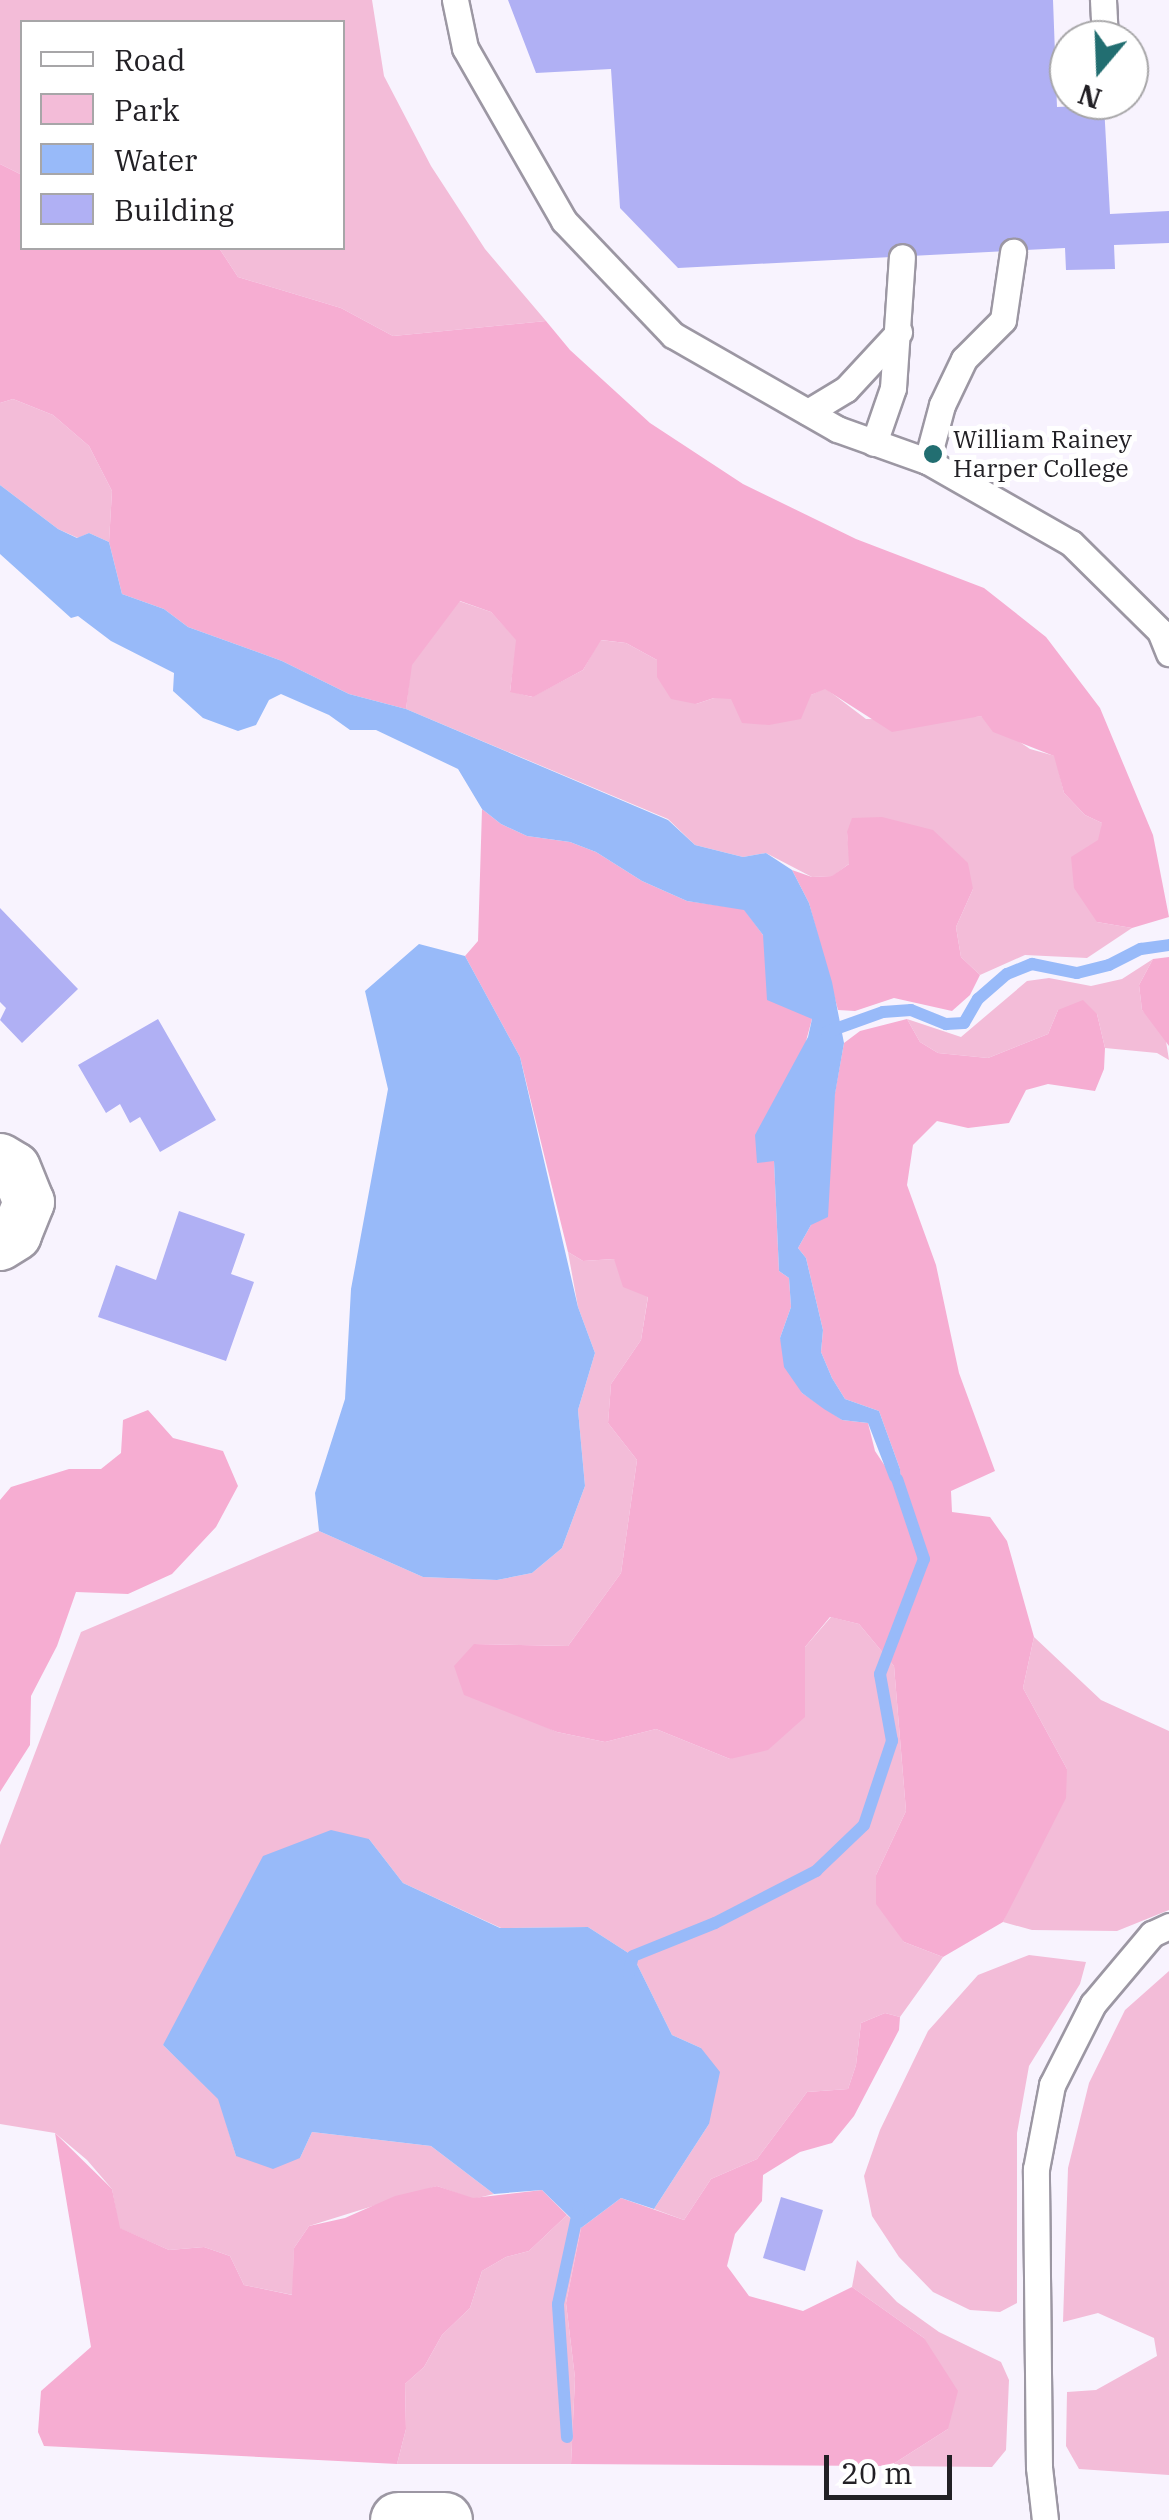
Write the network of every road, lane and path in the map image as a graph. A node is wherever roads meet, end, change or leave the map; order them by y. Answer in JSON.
{"nodes":[{"id":1,"x":455,"y":0,"type":"edge"},
{"id":2,"x":1013,"y":252,"type":"dead end"},
{"id":3,"x":902,"y":257,"type":"dead end"},
{"id":4,"x":899,"y":332,"type":"junction"},
{"id":5,"x":808,"y":412,"type":"junction"},
{"id":6,"x":874,"y":442,"type":"junction"},
{"id":7,"x":927,"y":461,"type":"junction"},
{"id":8,"x":1169,"y":653,"type":"edge"},
{"id":9,"x":0,"y":1159,"type":"edge"},
{"id":10,"x":0,"y":1246,"type":"edge"},
{"id":11,"x":1169,"y":1926,"type":"edge"},
{"id":12,"x":398,"y":2520,"type":"edge"},
{"id":13,"x":444,"y":2520,"type":"edge"},
{"id":14,"x":1045,"y":2520,"type":"edge"}],
"edges":[{"from":1,"to":5,"type":"lane"},
{"from":2,"to":7,"type":"lane"},
{"from":3,"to":4,"type":"lane"},
{"from":4,"to":5,"type":"lane"},
{"from":4,"to":6,"type":"lane"},
{"from":5,"to":6,"type":"lane"},
{"from":6,"to":7,"type":"lane"},
{"from":7,"to":8,"type":"lane"},
{"from":9,"to":10,"type":"street"},
{"from":11,"to":14,"type":"lane"},
{"from":12,"to":13,"type":"main road"}]}
